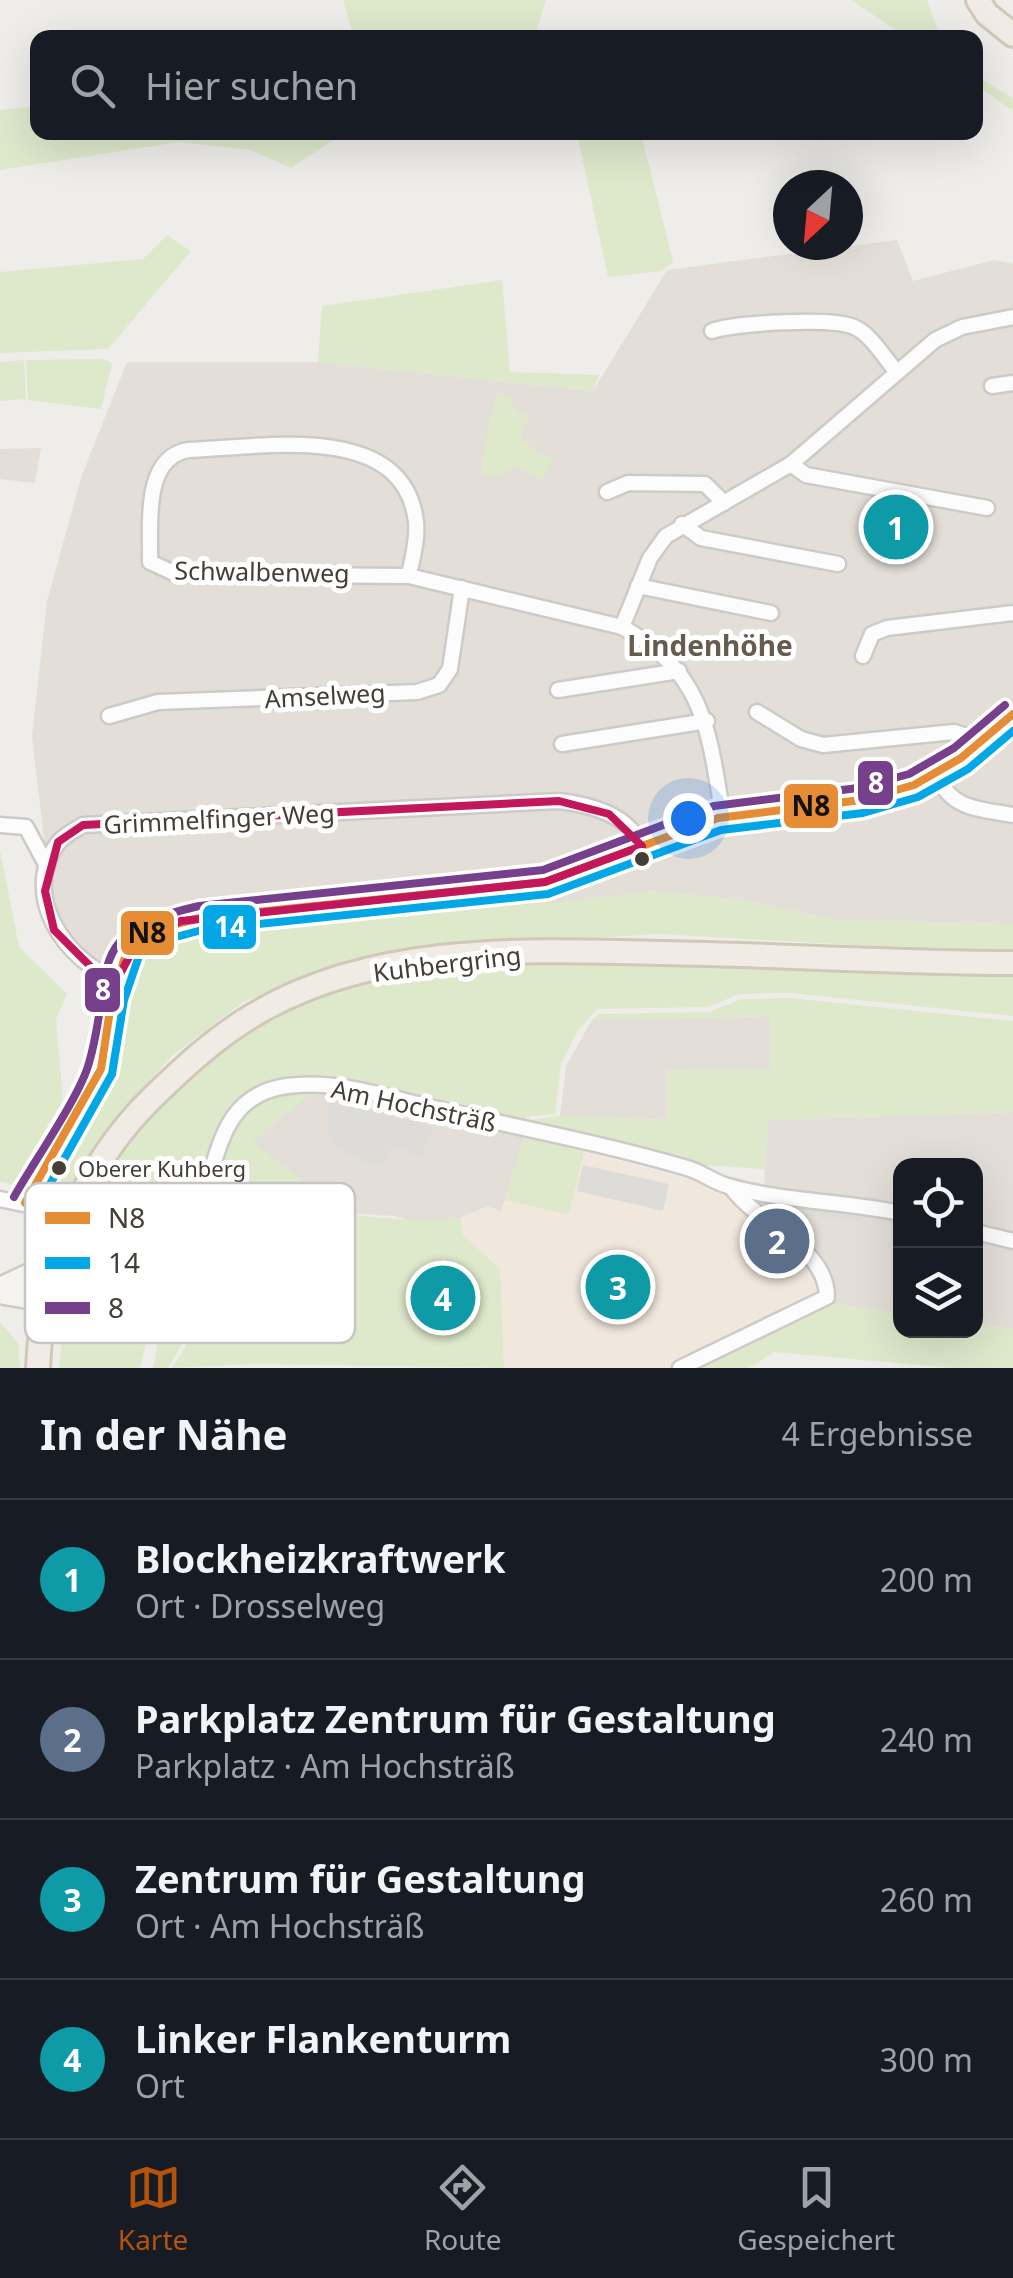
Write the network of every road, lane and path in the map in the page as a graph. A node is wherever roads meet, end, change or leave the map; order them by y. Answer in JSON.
{"nodes":[{"id":1,"x":978,"y":0,"type":"edge"},
{"id":2,"x":1013,"y":35,"type":"edge"},
{"id":3,"x":1013,"y":317,"type":"edge"},
{"id":4,"x":712,"y":331,"type":"dead end"},
{"id":5,"x":897,"y":372,"type":"junction"},
{"id":6,"x":1013,"y":382,"type":"edge"},
{"id":7,"x":992,"y":386,"type":"dead end"},
{"id":8,"x":791,"y":464,"type":"junction"},
{"id":9,"x":607,"y":492,"type":"dead end"},
{"id":10,"x":724,"y":503,"type":"junction"},
{"id":11,"x":987,"y":508,"type":"dead end"},
{"id":12,"x":682,"y":524,"type":"junction"},
{"id":13,"x":838,"y":564,"type":"dead end"},
{"id":14,"x":409,"y":576,"type":"junction"},
{"id":15,"x":638,"y":586,"type":"junction"},
{"id":16,"x":462,"y":588,"type":"junction"},
{"id":17,"x":1013,"y":613,"type":"edge"},
{"id":18,"x":763,"y":617,"type":"dead end"},
{"id":19,"x":622,"y":627,"type":"junction"},
{"id":20,"x":863,"y":656,"type":"dead end"},
{"id":21,"x":679,"y":671,"type":"junction"},
{"id":22,"x":558,"y":690,"type":"dead end"},
{"id":23,"x":757,"y":712,"type":"dead end"},
{"id":24,"x":1013,"y":714,"type":"edge"},
{"id":25,"x":110,"y":716,"type":"dead end"},
{"id":26,"x":707,"y":721,"type":"junction"},
{"id":27,"x":562,"y":744,"type":"dead end"},
{"id":28,"x":980,"y":747,"type":"junction"},
{"id":29,"x":937,"y":776,"type":"junction"},
{"id":30,"x":1013,"y":815,"type":"edge"},
{"id":31,"x":723,"y":817,"type":"junction"},
{"id":32,"x":0,"y":825,"type":"edge"},
{"id":33,"x":642,"y":846,"type":"junction"},
{"id":34,"x":47,"y":866,"type":"junction"},
{"id":35,"x":1013,"y":963,"type":"edge"},
{"id":36,"x":118,"y":977,"type":"junction"},
{"id":37,"x":37,"y":1183,"type":"edge"},
{"id":38,"x":91,"y":1183,"type":"edge"},
{"id":39,"x":210,"y":1183,"type":"edge"},
{"id":40,"x":731,"y":1187,"type":"junction"},
{"id":41,"x":0,"y":1199,"type":"edge"},
{"id":42,"x":25,"y":1200,"type":"edge"},
{"id":43,"x":893,"y":1212,"type":"edge"},
{"id":44,"x":983,"y":1234,"type":"edge"},
{"id":45,"x":1013,"y":1241,"type":"edge"},
{"id":46,"x":25,"y":1278,"type":"edge"},
{"id":47,"x":0,"y":1291,"type":"edge"},
{"id":48,"x":25,"y":1297,"type":"edge"},
{"id":49,"x":40,"y":1343,"type":"edge"},
{"id":50,"x":38,"y":1368,"type":"edge"},
{"id":51,"x":680,"y":1368,"type":"edge"}],
"edges":[{"from":1,"to":2,"type":"main road"},
{"from":3,"to":5,"type":"street"},
{"from":4,"to":5,"type":"street"},
{"from":5,"to":8,"type":"street"},
{"from":6,"to":7,"type":"street"},
{"from":8,"to":10,"type":"street"},
{"from":8,"to":11,"type":"street"},
{"from":9,"to":10,"type":"street"},
{"from":10,"to":12,"type":"street"},
{"from":12,"to":13,"type":"street"},
{"from":12,"to":15,"type":"street"},
{"from":14,"to":14,"type":"street","name":"Schwalbenweg"},
{"from":14,"to":16,"type":"street","name":"Schwalbenweg"},
{"from":15,"to":18,"type":"street"},
{"from":15,"to":19,"type":"street"},
{"from":16,"to":19,"type":"street","name":"Schwalbenweg"},
{"from":16,"to":25,"type":"street","name":"Amselweg"},
{"from":17,"to":20,"type":"street"},
{"from":19,"to":21,"type":"street","name":"Schwalbenweg"},
{"from":21,"to":22,"type":"street"},
{"from":21,"to":26,"type":"street","name":"Schwalbenweg"},
{"from":23,"to":28,"type":"street"},
{"from":24,"to":28,"type":"street"},
{"from":26,"to":27,"type":"street"},
{"from":26,"to":31,"type":"street","name":"Schwalbenweg"},
{"from":28,"to":29,"type":"street"},
{"from":29,"to":30,"type":"street"},
{"from":29,"to":31,"type":"street"},
{"from":31,"to":33,"type":"street"},
{"from":32,"to":34,"type":"street"},
{"from":33,"to":34,"type":"street","name":"Grimmelfinger Weg"},
{"from":33,"to":36,"type":"street"},
{"from":34,"to":36,"type":"street"},
{"from":35,"to":38,"type":"main road","name":"Kuhbergring"},
{"from":36,"to":37,"type":"street"},
{"from":39,"to":40,"type":"street","name":"Am Hochsträß","bridge":true},
{"from":40,"to":43,"type":"street","name":"Am Hochsträß"},
{"from":40,"to":51,"type":"street","name":"Am Hochsträß"},
{"from":41,"to":42,"type":"street","name":"Am Hochsträß"},
{"from":44,"to":45,"type":"street"},
{"from":46,"to":47,"type":"street"},
{"from":47,"to":48,"type":"street"},
{"from":49,"to":50,"type":"main road","name":"Kuhbergring"}]}
